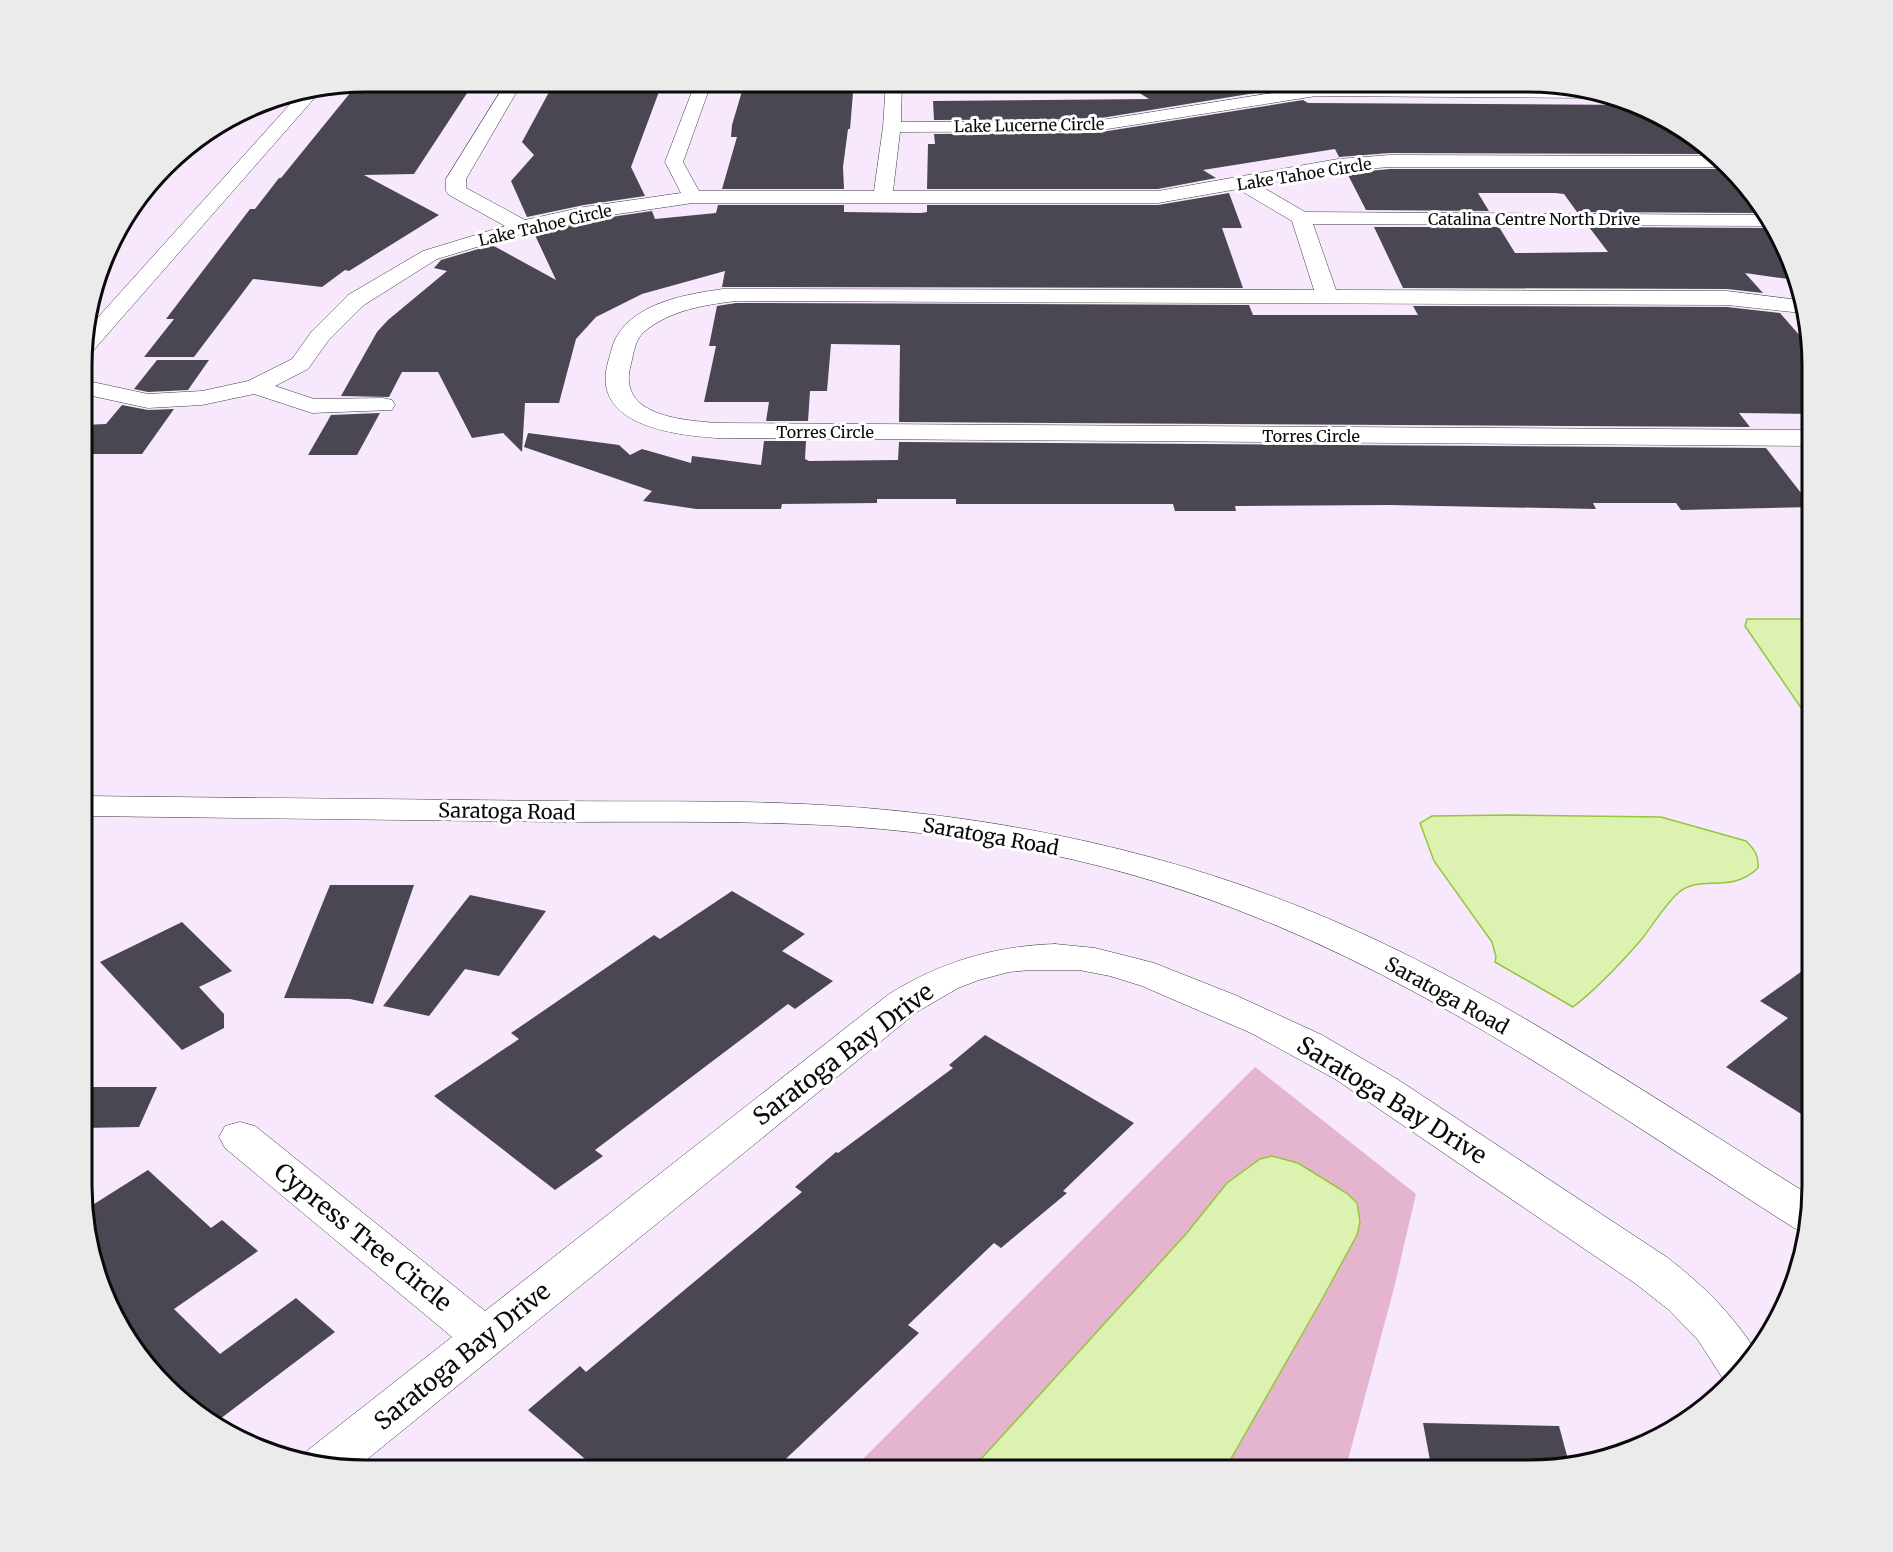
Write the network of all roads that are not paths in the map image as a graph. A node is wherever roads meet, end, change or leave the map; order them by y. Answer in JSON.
{"nodes":[{"id":1,"x":508,"y":92,"type":"edge"},
{"id":2,"x":700,"y":92,"type":"edge"},
{"id":3,"x":894,"y":92,"type":"edge"},
{"id":4,"x":1310,"y":92,"type":"edge"},
{"id":5,"x":1456,"y":92,"type":"edge"},
{"id":6,"x":1552,"y":93,"type":"edge"},
{"id":7,"x":304,"y":99,"type":"edge"},
{"id":8,"x":892,"y":127,"type":"junction"},
{"id":9,"x":1711,"y":162,"type":"edge"},
{"id":10,"x":1242,"y":183,"type":"junction"},
{"id":11,"x":693,"y":197,"type":"junction"},
{"id":12,"x":883,"y":197,"type":"junction"},
{"id":13,"x":1301,"y":218,"type":"junction"},
{"id":14,"x":1760,"y":221,"type":"edge"},
{"id":15,"x":522,"y":227,"type":"junction"},
{"id":16,"x":1327,"y":295,"type":"junction"},
{"id":17,"x":1795,"y":306,"type":"edge"},
{"id":18,"x":93,"y":336,"type":"edge"},
{"id":19,"x":255,"y":387,"type":"junction"},
{"id":20,"x":92,"y":388,"type":"edge"},
{"id":21,"x":383,"y":405,"type":"dead end"},
{"id":22,"x":1802,"y":438,"type":"edge"},
{"id":23,"x":92,"y":806,"type":"edge"},
{"id":24,"x":240,"y":1137,"type":"dead end"},
{"id":25,"x":1800,"y":1211,"type":"edge"},
{"id":26,"x":486,"y":1337,"type":"junction"},
{"id":27,"x":1738,"y":1362,"type":"edge"},
{"id":28,"x":333,"y":1458,"type":"edge"}],
"edges":[{"from":1,"to":15,"type":"street"},
{"from":2,"to":11,"type":"street"},
{"from":3,"to":8,"type":"street"},
{"from":4,"to":8,"type":"street","name":"Lake Lucerne Circle"},
{"from":5,"to":6,"type":"street","name":"Lake Lucerne Circle"},
{"from":7,"to":18,"type":"street"},
{"from":8,"to":12,"type":"street"},
{"from":9,"to":10,"type":"street","name":"Lake Tahoe Circle"},
{"from":10,"to":12,"type":"street","name":"Lake Tahoe Circle"},
{"from":10,"to":13,"type":"street"},
{"from":11,"to":12,"type":"street","name":"Lake Tahoe Circle"},
{"from":11,"to":15,"type":"street","name":"Lake Tahoe Circle"},
{"from":13,"to":14,"type":"street","name":"Catalina Centre North Drive"},
{"from":13,"to":16,"type":"street"},
{"from":15,"to":19,"type":"street","name":"Lake Tahoe Circle"},
{"from":16,"to":17,"type":"street","name":"Torres Circle"},
{"from":16,"to":22,"type":"street","name":"Torres Circle"},
{"from":19,"to":20,"type":"street","name":"Lake Tahoe Circle"},
{"from":19,"to":21,"type":"street"},
{"from":23,"to":25,"type":"street","name":"Saratoga Road"},
{"from":24,"to":26,"type":"street","name":"Cypress Tree Circle"},
{"from":26,"to":27,"type":"street","name":"Saratoga Bay Drive"},
{"from":26,"to":28,"type":"street","name":"Saratoga Bay Drive"}]}
